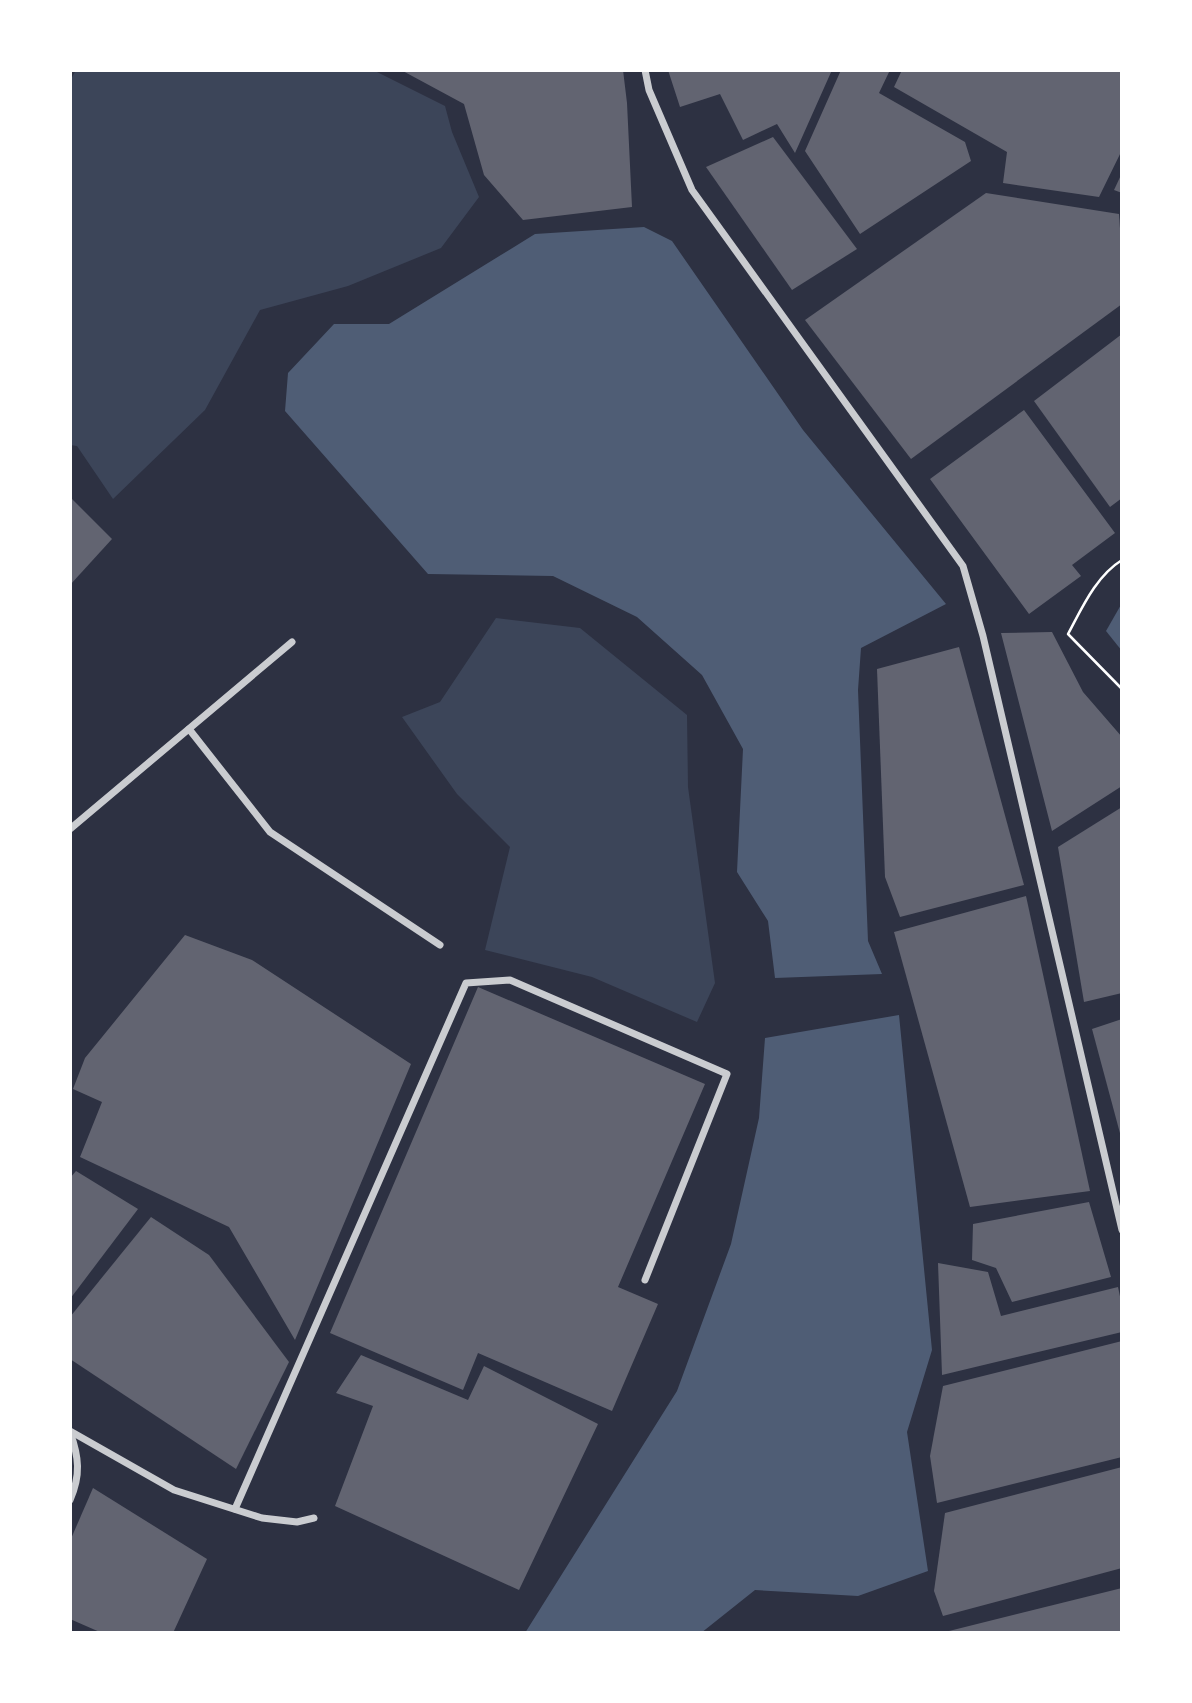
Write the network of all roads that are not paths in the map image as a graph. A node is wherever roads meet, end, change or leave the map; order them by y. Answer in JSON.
{"nodes":[{"id":1,"x":645,"y":70,"type":"edge"},
{"id":2,"x":292,"y":642,"type":"dead end"},
{"id":3,"x":189,"y":729,"type":"junction"},
{"id":4,"x":70,"y":829,"type":"edge"},
{"id":5,"x":440,"y":945,"type":"dead end"},
{"id":6,"x":1122,"y":1230,"type":"edge"},
{"id":7,"x":645,"y":1280,"type":"dead end"},
{"id":8,"x":70,"y":1432,"type":"edge"},
{"id":9,"x":70,"y":1500,"type":"edge"},
{"id":10,"x":235,"y":1509,"type":"junction"},
{"id":11,"x":314,"y":1518,"type":"dead end"}],
"edges":[{"from":1,"to":6,"type":"street"},
{"from":2,"to":3,"type":"street"},
{"from":3,"to":4,"type":"street"},
{"from":3,"to":5,"type":"street"},
{"from":7,"to":10,"type":"street"},
{"from":8,"to":9,"type":"street"},
{"from":8,"to":10,"type":"street"},
{"from":10,"to":11,"type":"street"}]}
